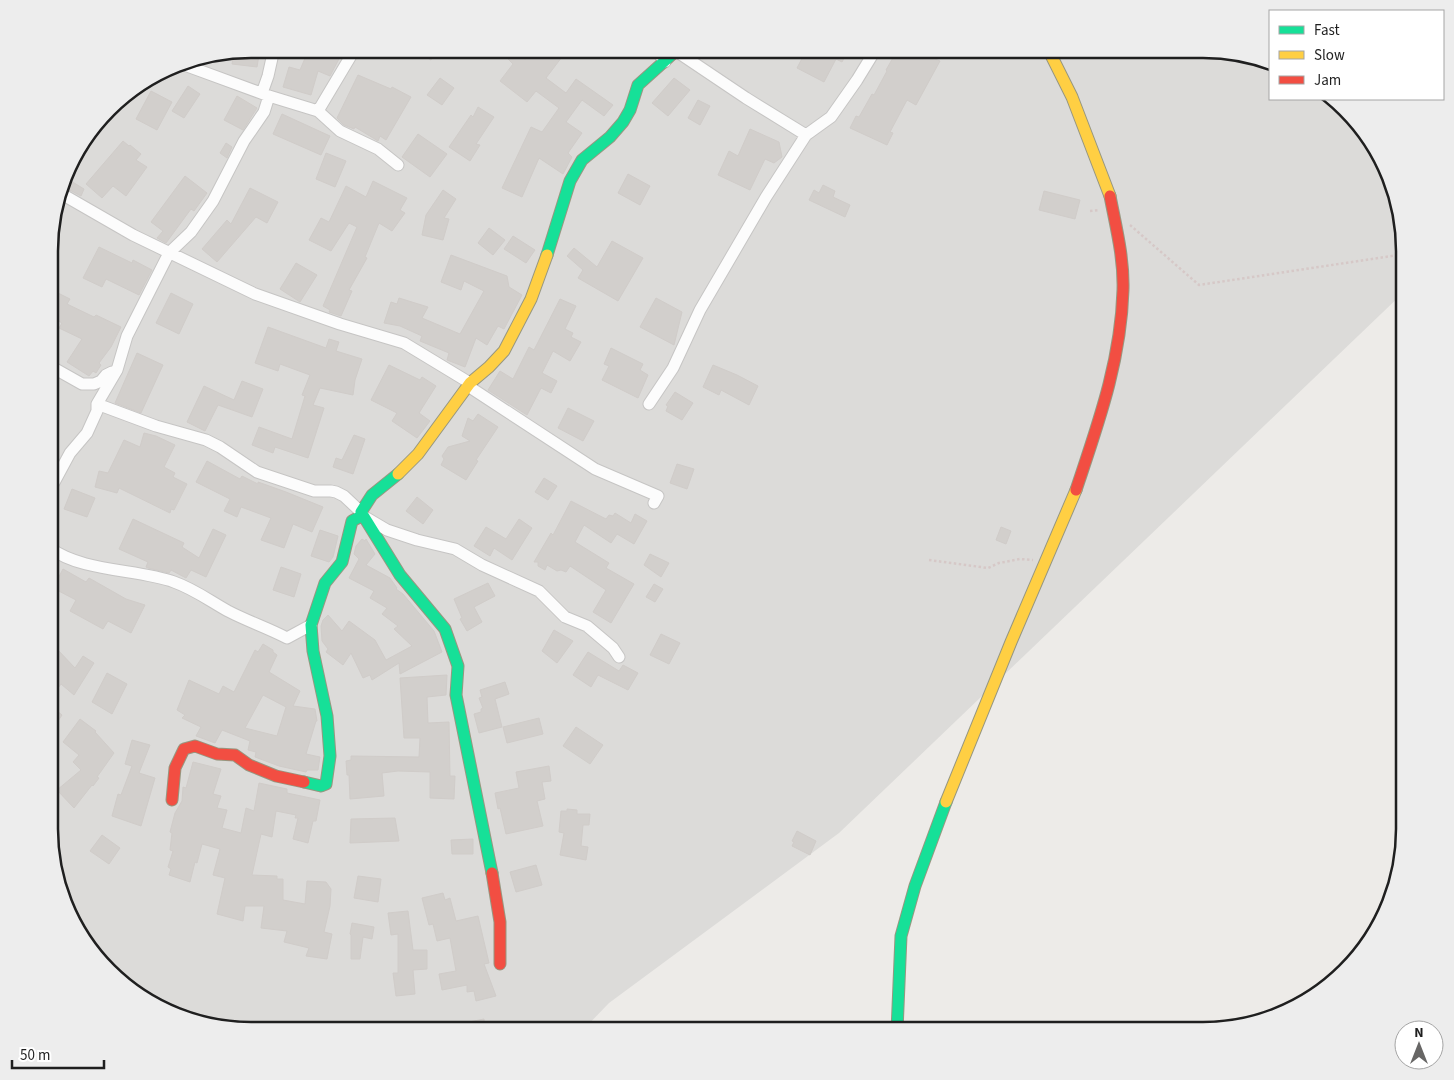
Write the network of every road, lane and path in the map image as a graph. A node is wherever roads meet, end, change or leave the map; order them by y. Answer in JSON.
{"nodes":[{"id":1,"x":272,"y":58,"type":"edge"},
{"id":2,"x":350,"y":58,"type":"edge"},
{"id":3,"x":661,"y":58,"type":"edge"},
{"id":4,"x":668,"y":58,"type":"edge"},
{"id":5,"x":688,"y":58,"type":"edge"},
{"id":6,"x":870,"y":58,"type":"edge"},
{"id":7,"x":1052,"y":58,"type":"edge"},
{"id":8,"x":664,"y":62,"type":"junction"},
{"id":9,"x":191,"y":67,"type":"edge"},
{"id":10,"x":265,"y":94,"type":"junction"},
{"id":11,"x":318,"y":111,"type":"junction"},
{"id":12,"x":806,"y":135,"type":"junction"},
{"id":13,"x":398,"y":165,"type":"dead end"},
{"id":14,"x":66,"y":196,"type":"edge"},
{"id":15,"x":1113,"y":211,"type":"junction"},
{"id":16,"x":169,"y":253,"type":"junction"},
{"id":17,"x":1396,"y":255,"type":"edge"},
{"id":18,"x":57,"y":370,"type":"edge"},
{"id":19,"x":117,"y":370,"type":"junction"},
{"id":20,"x":469,"y":384,"type":"junction"},
{"id":21,"x":97,"y":404,"type":"junction"},
{"id":22,"x":649,"y":404,"type":"dead end"},
{"id":23,"x":57,"y":477,"type":"edge"},
{"id":24,"x":654,"y":503,"type":"dead end"},
{"id":25,"x":362,"y":514,"type":"junction"},
{"id":26,"x":57,"y":552,"type":"edge"},
{"id":27,"x":929,"y":560,"type":"dead end"},
{"id":28,"x":1046,"y":561,"type":"junction"},
{"id":29,"x":311,"y":625,"type":"junction"},
{"id":30,"x":620,"y":657,"type":"dead end"},
{"id":31,"x":172,"y":800,"type":"dead end"},
{"id":32,"x":500,"y":964,"type":"dead end"},
{"id":33,"x":897,"y":1022,"type":"edge"}],
"edges":[{"from":1,"to":10,"type":"street"},
{"from":2,"to":11,"type":"street"},
{"from":3,"to":8,"type":"street"},
{"from":4,"to":8,"type":"street"},
{"from":5,"to":12,"type":"street"},
{"from":6,"to":12,"type":"street"},
{"from":7,"to":15,"type":"street"},
{"from":8,"to":20,"type":"street"},
{"from":9,"to":10,"type":"street"},
{"from":10,"to":11,"type":"street"},
{"from":10,"to":16,"type":"street"},
{"from":11,"to":13,"type":"street"},
{"from":12,"to":22,"type":"street"},
{"from":14,"to":16,"type":"street"},
{"from":15,"to":17,"type":"path"},
{"from":15,"to":28,"type":"street"},
{"from":16,"to":19,"type":"street"},
{"from":16,"to":20,"type":"street"},
{"from":18,"to":19,"type":"street"},
{"from":19,"to":21,"type":"street"},
{"from":20,"to":24,"type":"street"},
{"from":20,"to":25,"type":"street"},
{"from":21,"to":23,"type":"street"},
{"from":21,"to":25,"type":"street"},
{"from":25,"to":29,"type":"street"},
{"from":25,"to":30,"type":"street"},
{"from":25,"to":32,"type":"street"},
{"from":26,"to":29,"type":"street"},
{"from":27,"to":28,"type":"path"},
{"from":28,"to":33,"type":"street"},
{"from":29,"to":31,"type":"street"}]}
